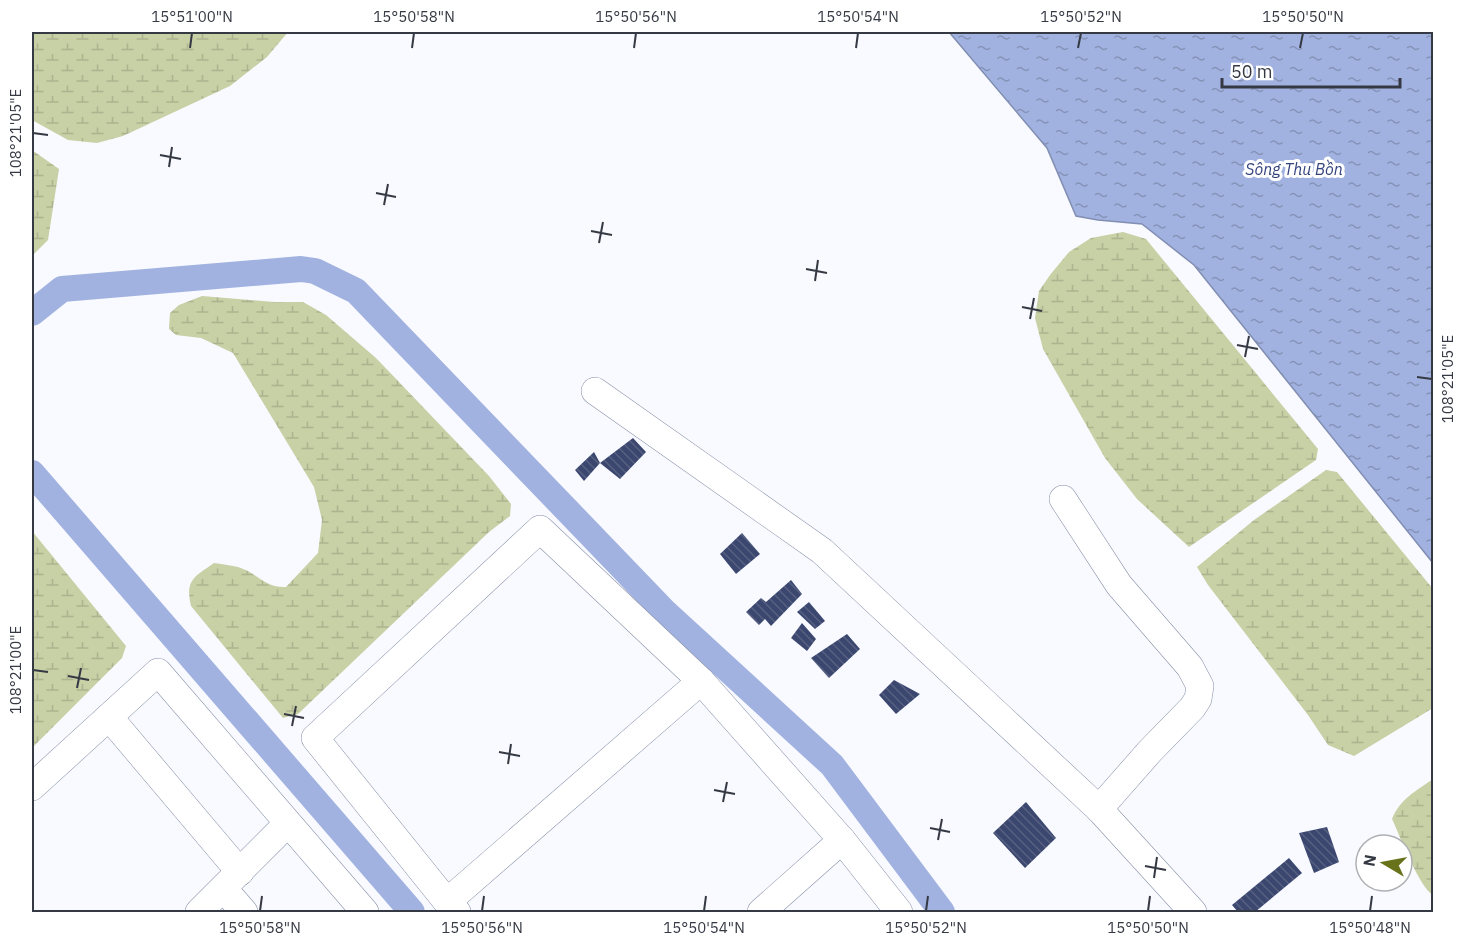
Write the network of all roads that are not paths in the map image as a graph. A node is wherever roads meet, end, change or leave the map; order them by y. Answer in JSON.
{"nodes":[{"id":1,"x":595,"y":391,"type":"dead end"},
{"id":2,"x":1063,"y":500,"type":"dead end"},
{"id":3,"x":701,"y":681,"type":"junction"},
{"id":4,"x":110,"y":717,"type":"junction"},
{"id":5,"x":32,"y":787,"type":"edge"},
{"id":6,"x":1099,"y":809,"type":"junction"},
{"id":7,"x":287,"y":824,"type":"junction"},
{"id":8,"x":842,"y":840,"type":"junction"},
{"id":9,"x":232,"y":881,"type":"junction"},
{"id":10,"x":452,"y":907,"type":"edge"},
{"id":11,"x":199,"y":912,"type":"edge"},
{"id":12,"x":244,"y":912,"type":"edge"},
{"id":13,"x":365,"y":912,"type":"edge"},
{"id":14,"x":761,"y":912,"type":"edge"},
{"id":15,"x":899,"y":912,"type":"edge"},
{"id":16,"x":1193,"y":912,"type":"edge"}],
"edges":[{"from":1,"to":6,"type":"street"},
{"from":2,"to":6,"type":"street"},
{"from":3,"to":8,"type":"street"},
{"from":3,"to":10,"type":"street"},
{"from":3,"to":10,"type":"street"},
{"from":4,"to":5,"type":"street"},
{"from":4,"to":7,"type":"street"},
{"from":4,"to":9,"type":"street"},
{"from":6,"to":16,"type":"street"},
{"from":7,"to":9,"type":"street"},
{"from":7,"to":13,"type":"street"},
{"from":8,"to":14,"type":"street"},
{"from":8,"to":15,"type":"street"},
{"from":9,"to":11,"type":"street"},
{"from":9,"to":12,"type":"street"}]}
